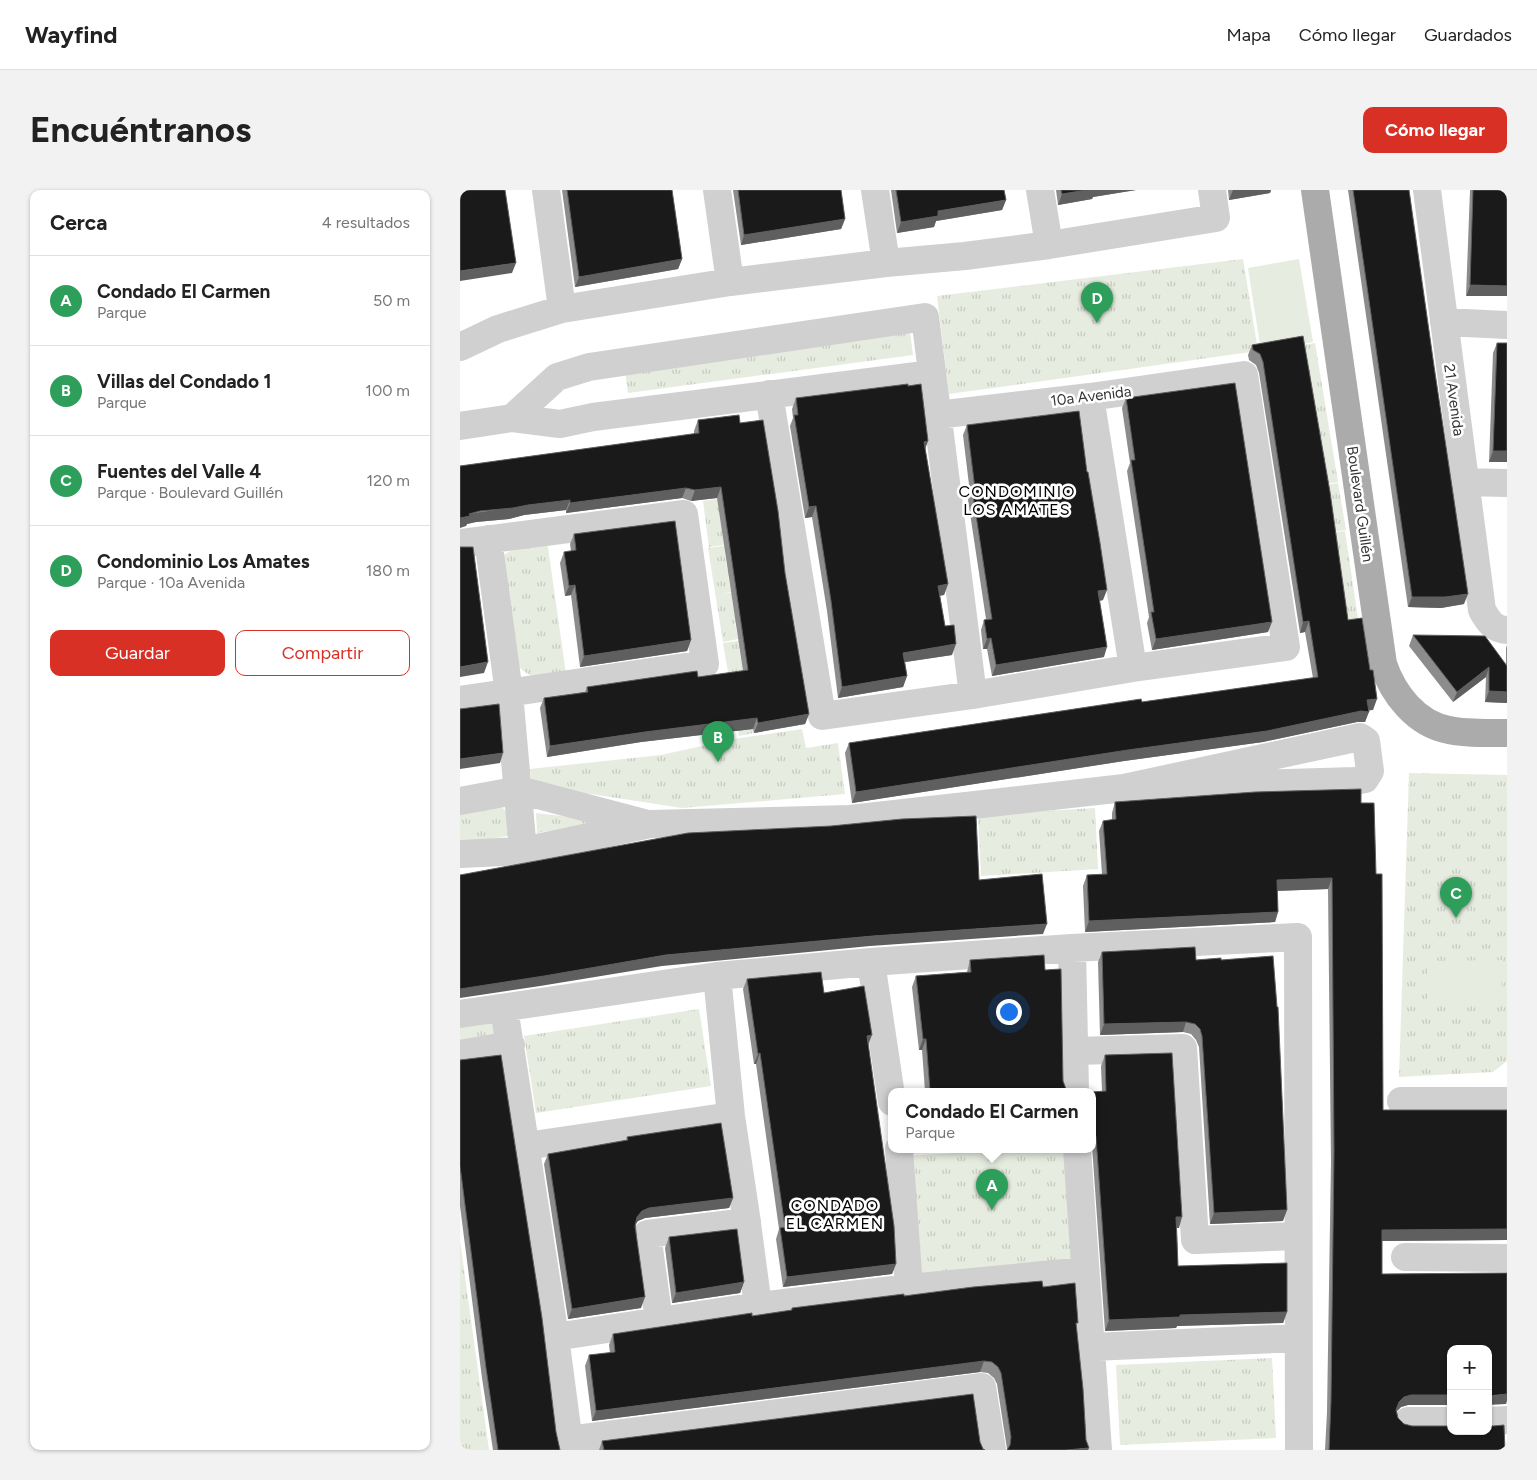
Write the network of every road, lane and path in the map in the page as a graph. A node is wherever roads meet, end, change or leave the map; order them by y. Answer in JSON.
{"nodes":[{"id":1,"x":546,"y":190,"type":"edge"},
{"id":2,"x":716,"y":190,"type":"edge"},
{"id":3,"x":875,"y":190,"type":"edge"},
{"id":4,"x":1040,"y":190,"type":"edge"},
{"id":5,"x":1212,"y":190,"type":"edge"},
{"id":6,"x":1315,"y":190,"type":"edge"},
{"id":7,"x":1427,"y":190,"type":"edge"},
{"id":8,"x":1049,"y":245,"type":"junction"},
{"id":9,"x":886,"y":263,"type":"junction"},
{"id":10,"x":730,"y":282,"type":"junction"},
{"id":11,"x":562,"y":309,"type":"junction"},
{"id":12,"x":1444,"y":322,"type":"junction"},
{"id":13,"x":1507,"y":325,"type":"edge"},
{"id":14,"x":460,"y":328,"type":"edge"},
{"id":15,"x":498,"y":328,"type":"junction"},
{"id":16,"x":460,"y":347,"type":"edge"},
{"id":17,"x":932,"y":374,"type":"junction"},
{"id":18,"x":770,"y":394,"type":"junction"},
{"id":19,"x":1090,"y":397,"type":"junction"},
{"id":20,"x":937,"y":415,"type":"junction"},
{"id":21,"x":512,"y":418,"type":"junction"},
{"id":22,"x":460,"y":426,"type":"edge"},
{"id":23,"x":1465,"y":482,"type":"junction"},
{"id":24,"x":1507,"y":483,"type":"edge"},
{"id":25,"x":488,"y":539,"type":"junction"},
{"id":26,"x":460,"y":543,"type":"edge"},
{"id":27,"x":1507,"y":630,"type":"edge"},
{"id":28,"x":1133,"y":668,"type":"junction"},
{"id":29,"x":509,"y":693,"type":"junction"},
{"id":30,"x":973,"y":695,"type":"junction"},
{"id":31,"x":460,"y":700,"type":"edge"},
{"id":32,"x":1507,"y":733,"type":"edge"},
{"id":33,"x":1124,"y":788,"type":"junction"},
{"id":34,"x":519,"y":790,"type":"junction"},
{"id":35,"x":460,"y":801,"type":"edge"},
{"id":36,"x":650,"y":824,"type":"junction"},
{"id":37,"x":523,"y":851,"type":"junction"},
{"id":38,"x":460,"y":854,"type":"edge"},
{"id":39,"x":1072,"y":948,"type":"junction"},
{"id":40,"x":872,"y":962,"type":"junction"},
{"id":41,"x":717,"y":976,"type":"junction"},
{"id":42,"x":504,"y":1008,"type":"junction"},
{"id":43,"x":460,"y":1014,"type":"edge"},
{"id":44,"x":511,"y":1045,"type":"junction"},
{"id":45,"x":1075,"y":1051,"type":"junction"},
{"id":46,"x":460,"y":1054,"type":"edge"},
{"id":47,"x":890,"y":1088,"type":"edge"},
{"id":48,"x":1075,"y":1088,"type":"edge"},
{"id":49,"x":1507,"y":1101,"type":"edge"},
{"id":50,"x":1401,"y":1102,"type":"dead end"},
{"id":51,"x":731,"y":1116,"type":"junction"},
{"id":52,"x":526,"y":1146,"type":"junction"},
{"id":53,"x":898,"y":1153,"type":"edge"},
{"id":54,"x":1077,"y":1153,"type":"edge"},
{"id":55,"x":747,"y":1222,"type":"junction"},
{"id":56,"x":1298,"y":1236,"type":"junction"},
{"id":57,"x":1405,"y":1257,"type":"dead end"},
{"id":58,"x":1507,"y":1258,"type":"edge"},
{"id":59,"x":1086,"y":1271,"type":"junction"},
{"id":60,"x":908,"y":1288,"type":"junction"},
{"id":61,"x":758,"y":1306,"type":"junction"},
{"id":62,"x":659,"y":1321,"type":"junction"},
{"id":63,"x":555,"y":1337,"type":"junction"},
{"id":64,"x":1298,"y":1338,"type":"junction"},
{"id":65,"x":1092,"y":1347,"type":"junction"},
{"id":66,"x":1492,"y":1420,"type":"edge"},
{"id":67,"x":1507,"y":1420,"type":"edge"},
{"id":68,"x":1408,"y":1421,"type":"dead end"},
{"id":69,"x":1447,"y":1421,"type":"edge"},
{"id":70,"x":569,"y":1445,"type":"edge"},
{"id":71,"x":992,"y":1450,"type":"edge"},
{"id":72,"x":1098,"y":1450,"type":"edge"},
{"id":73,"x":1299,"y":1450,"type":"edge"}],
"edges":[{"from":1,"to":11,"type":"street"},
{"from":2,"to":10,"type":"street"},
{"from":3,"to":9,"type":"street"},
{"from":4,"to":8,"type":"street"},
{"from":5,"to":8,"type":"street"},
{"from":6,"to":32,"type":"main road","name":"Boulevard Guillén"},
{"from":7,"to":12,"type":"street","name":"21 Avenida"},
{"from":8,"to":9,"type":"street"},
{"from":9,"to":10,"type":"street"},
{"from":10,"to":11,"type":"street"},
{"from":11,"to":15,"type":"street"},
{"from":12,"to":13,"type":"street"},
{"from":12,"to":23,"type":"street","name":"21 Avenida"},
{"from":14,"to":15,"type":"street"},
{"from":15,"to":16,"type":"street"},
{"from":17,"to":18,"type":"street"},
{"from":17,"to":20,"type":"street"},
{"from":17,"to":21,"type":"street"},
{"from":18,"to":21,"type":"street"},
{"from":18,"to":30,"type":"street"},
{"from":19,"to":20,"type":"street","name":"10a Avenida"},
{"from":19,"to":28,"type":"street"},
{"from":19,"to":28,"type":"street","name":"10a Avenida"},
{"from":20,"to":30,"type":"street"},
{"from":21,"to":22,"type":"street"},
{"from":23,"to":24,"type":"street"},
{"from":23,"to":27,"type":"street","name":"21 Avenida"},
{"from":25,"to":26,"type":"street"},
{"from":25,"to":29,"type":"street"},
{"from":25,"to":29,"type":"street"},
{"from":28,"to":30,"type":"street"},
{"from":29,"to":31,"type":"street"},
{"from":29,"to":34,"type":"street"},
{"from":33,"to":33,"type":"street"},
{"from":33,"to":36,"type":"street"},
{"from":34,"to":35,"type":"street"},
{"from":34,"to":36,"type":"street"},
{"from":34,"to":37,"type":"street"},
{"from":36,"to":37,"type":"street"},
{"from":37,"to":38,"type":"street"},
{"from":39,"to":40,"type":"street"},
{"from":39,"to":45,"type":"street"},
{"from":39,"to":56,"type":"street"},
{"from":40,"to":41,"type":"street"},
{"from":40,"to":47,"type":"street"},
{"from":41,"to":42,"type":"street"},
{"from":41,"to":51,"type":"street"},
{"from":42,"to":43,"type":"street"},
{"from":42,"to":44,"type":"street"},
{"from":44,"to":46,"type":"street"},
{"from":44,"to":52,"type":"street"},
{"from":45,"to":48,"type":"street"},
{"from":45,"to":56,"type":"street"},
{"from":49,"to":50,"type":"street"},
{"from":51,"to":52,"type":"street"},
{"from":51,"to":55,"type":"street"},
{"from":52,"to":63,"type":"street"},
{"from":53,"to":60,"type":"street"},
{"from":54,"to":59,"type":"street"},
{"from":55,"to":61,"type":"street"},
{"from":55,"to":62,"type":"street"},
{"from":56,"to":64,"type":"street"},
{"from":57,"to":58,"type":"street"},
{"from":59,"to":60,"type":"street"},
{"from":59,"to":65,"type":"street"},
{"from":60,"to":61,"type":"street"},
{"from":61,"to":62,"type":"street"},
{"from":62,"to":63,"type":"street"},
{"from":63,"to":70,"type":"street"},
{"from":64,"to":65,"type":"street"},
{"from":64,"to":73,"type":"street"},
{"from":65,"to":72,"type":"street"},
{"from":66,"to":67,"type":"street"},
{"from":68,"to":69,"type":"street"},
{"from":70,"to":71,"type":"street"}]}
